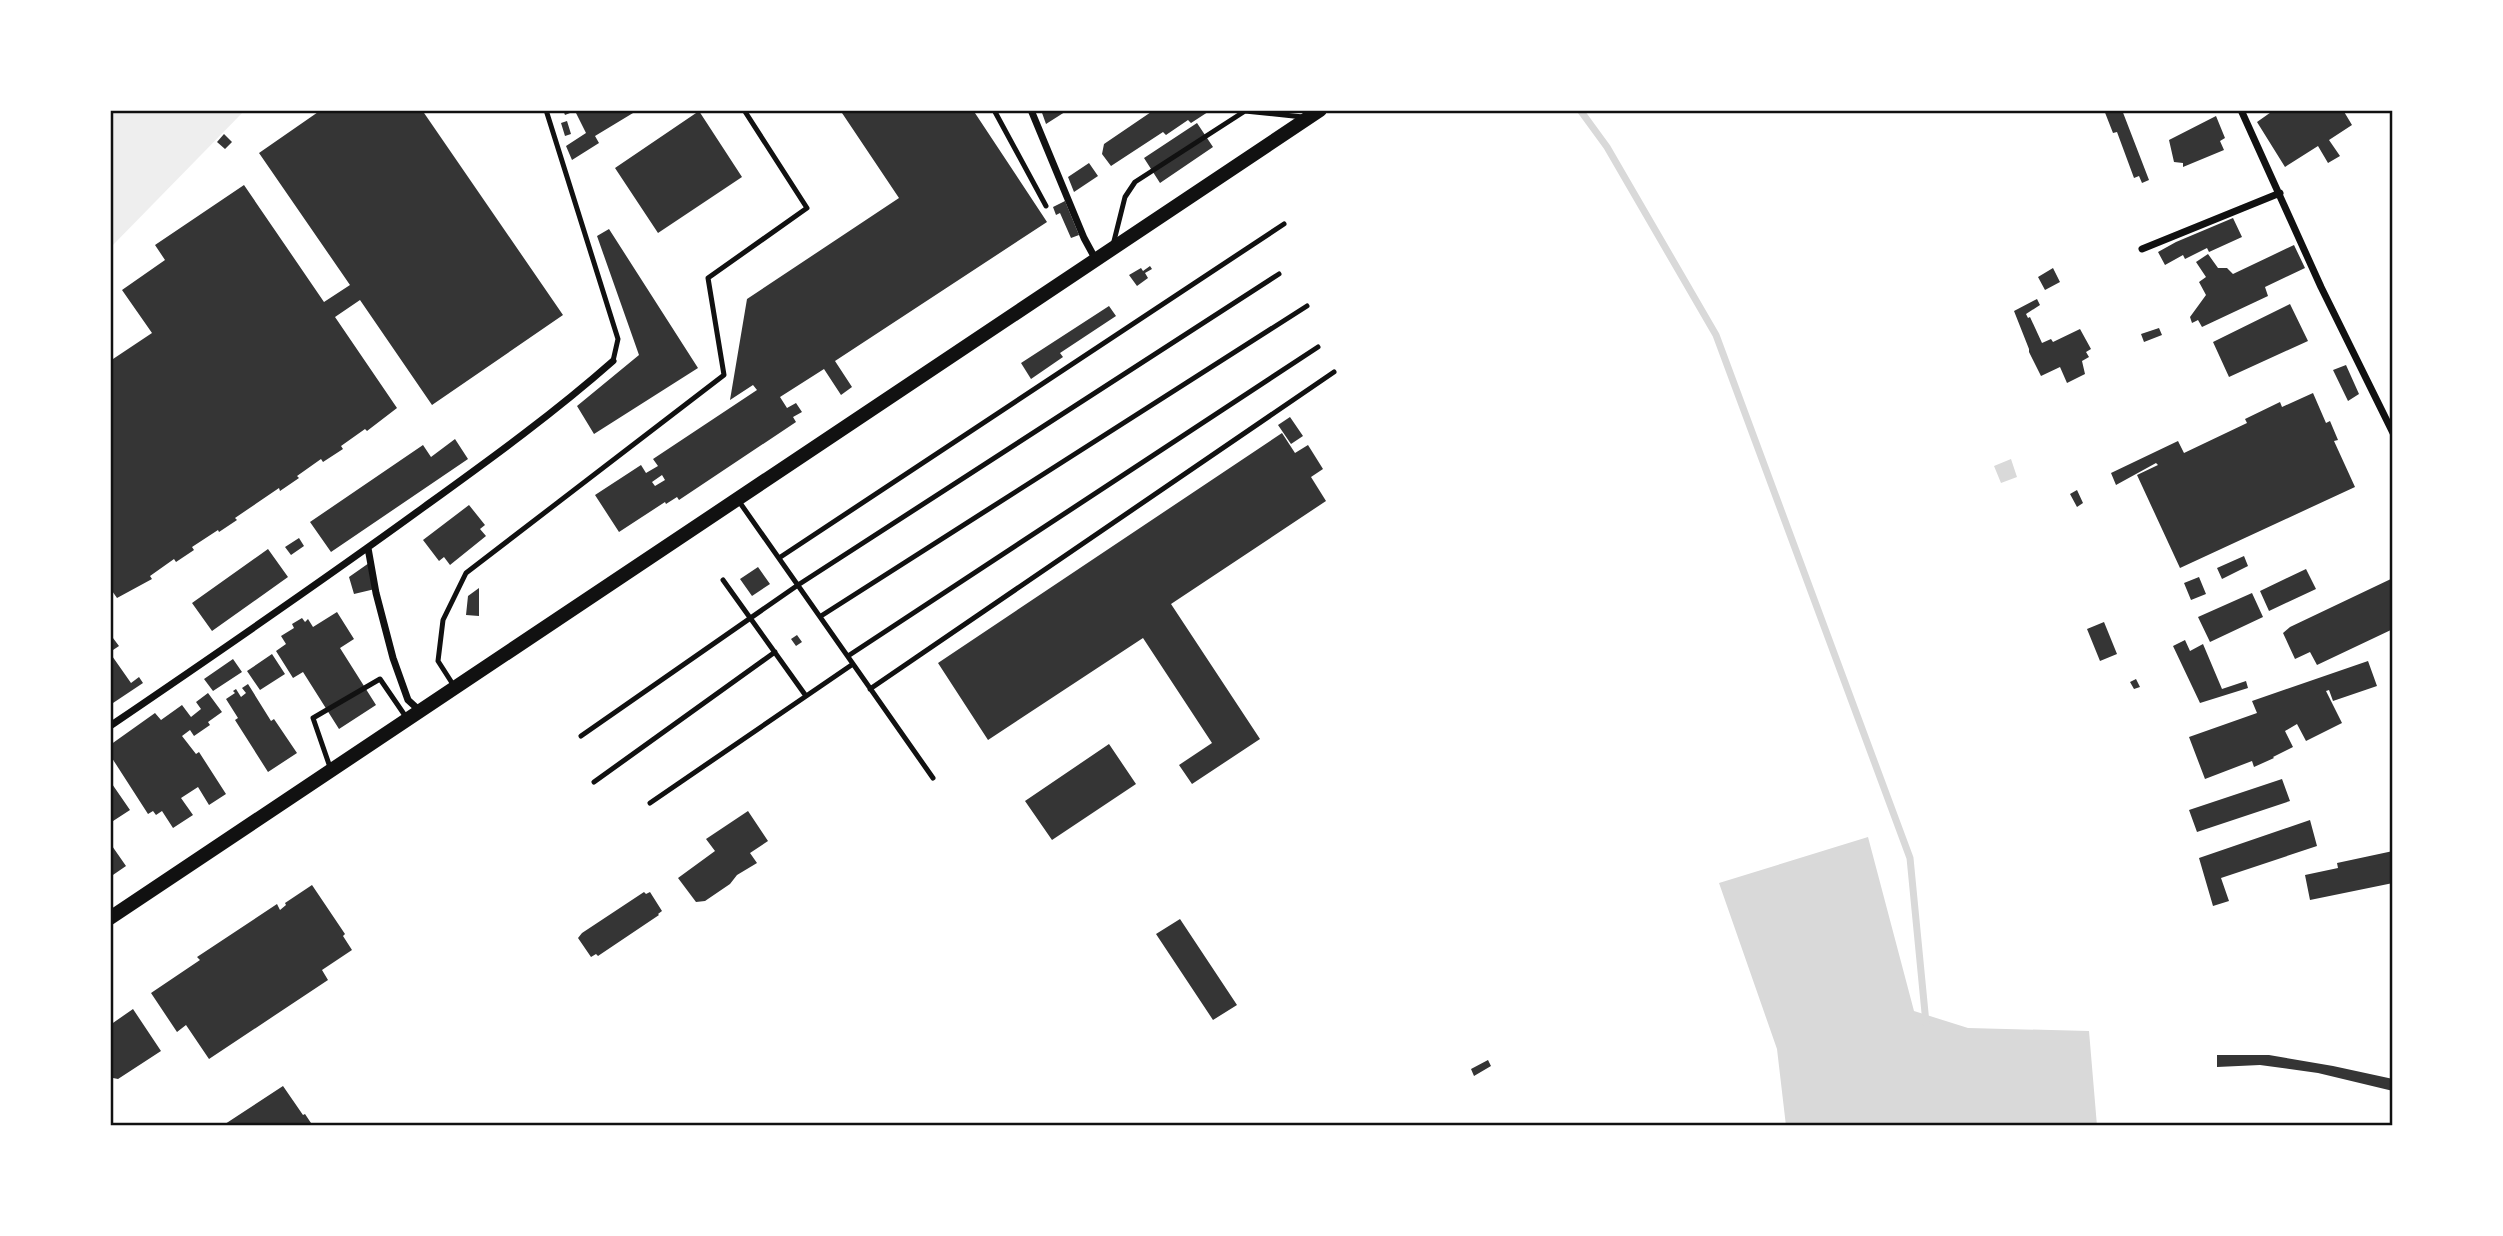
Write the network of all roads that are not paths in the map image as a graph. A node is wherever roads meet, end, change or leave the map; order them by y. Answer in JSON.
{"nodes":[{"id":1,"x":546,"y":110,"type":"edge"},
{"id":2,"x":744,"y":110,"type":"edge"},
{"id":3,"x":995,"y":110,"type":"edge"},
{"id":4,"x":1031,"y":110,"type":"edge"},
{"id":5,"x":2241,"y":110,"type":"edge"},
{"id":6,"x":1315,"y":114,"type":"edge"},
{"id":7,"x":2280,"y":193,"type":"junction"},
{"id":8,"x":1046,"y":206,"type":"dead end"},
{"id":9,"x":1284,"y":224,"type":"dead end"},
{"id":10,"x":2142,"y":248,"type":"dead end"},
{"id":11,"x":1112,"y":250,"type":"junction"},
{"id":12,"x":1096,"y":260,"type":"junction"},
{"id":13,"x":1279,"y":274,"type":"dead end"},
{"id":14,"x":1307,"y":306,"type":"dead end"},
{"id":15,"x":1318,"y":347,"type":"dead end"},
{"id":16,"x":613,"y":361,"type":"joint"},
{"id":17,"x":1334,"y":372,"type":"dead end"},
{"id":18,"x":2393,"y":433,"type":"edge"},
{"id":19,"x":738,"y":500,"type":"junction"},
{"id":20,"x":368,"y":548,"type":"junction"},
{"id":21,"x":779,"y":558,"type":"junction"},
{"id":22,"x":723,"y":580,"type":"dead end"},
{"id":23,"x":798,"y":585,"type":"junction"},
{"id":24,"x":821,"y":616,"type":"junction"},
{"id":25,"x":750,"y":618,"type":"junction"},
{"id":26,"x":775,"y":652,"type":"junction"},
{"id":27,"x":848,"y":656,"type":"junction"},
{"id":28,"x":853,"y":664,"type":"junction"},
{"id":29,"x":456,"y":688,"type":"junction"},
{"id":30,"x":870,"y":689,"type":"junction"},
{"id":31,"x":806,"y":696,"type":"junction"},
{"id":32,"x":421,"y":711,"type":"junction"},
{"id":33,"x":407,"y":720,"type":"junction"},
{"id":34,"x":110,"y":726,"type":"edge"},
{"id":35,"x":581,"y":736,"type":"dead end"},
{"id":36,"x":331,"y":770,"type":"junction"},
{"id":37,"x":933,"y":778,"type":"dead end"},
{"id":38,"x":594,"y":782,"type":"dead end"},
{"id":39,"x":650,"y":803,"type":"dead end"},
{"id":40,"x":110,"y":918,"type":"edge"}],
"edges":[{"from":1,"to":16,"type":"lane"},
{"from":2,"to":29,"type":"lane"},
{"from":3,"to":8,"type":"lane"},
{"from":4,"to":12,"type":"street"},
{"from":5,"to":7,"type":"street"},
{"from":6,"to":11,"type":"main road"},
{"from":6,"to":11,"type":"lane"},
{"from":7,"to":10,"type":"street"},
{"from":7,"to":18,"type":"street"},
{"from":9,"to":21,"type":"lane"},
{"from":11,"to":12,"type":"main road"},
{"from":12,"to":19,"type":"main road"},
{"from":13,"to":23,"type":"lane"},
{"from":14,"to":24,"type":"lane"},
{"from":15,"to":27,"type":"lane"},
{"from":16,"to":20,"type":"street"},
{"from":17,"to":30,"type":"lane"},
{"from":19,"to":21,"type":"lane"},
{"from":19,"to":29,"type":"main road"},
{"from":20,"to":32,"type":"street"},
{"from":20,"to":34,"type":"street"},
{"from":21,"to":23,"type":"lane"},
{"from":22,"to":25,"type":"lane"},
{"from":23,"to":24,"type":"lane"},
{"from":23,"to":25,"type":"lane"},
{"from":24,"to":27,"type":"lane"},
{"from":25,"to":26,"type":"lane"},
{"from":25,"to":35,"type":"lane"},
{"from":26,"to":31,"type":"lane"},
{"from":26,"to":38,"type":"lane"},
{"from":27,"to":28,"type":"lane"},
{"from":28,"to":30,"type":"lane"},
{"from":28,"to":31,"type":"lane"},
{"from":29,"to":32,"type":"main road"},
{"from":30,"to":37,"type":"lane"},
{"from":31,"to":39,"type":"lane"},
{"from":32,"to":33,"type":"main road"},
{"from":33,"to":36,"type":"main road"},
{"from":33,"to":36,"type":"lane"},
{"from":36,"to":40,"type":"main road"}]}
